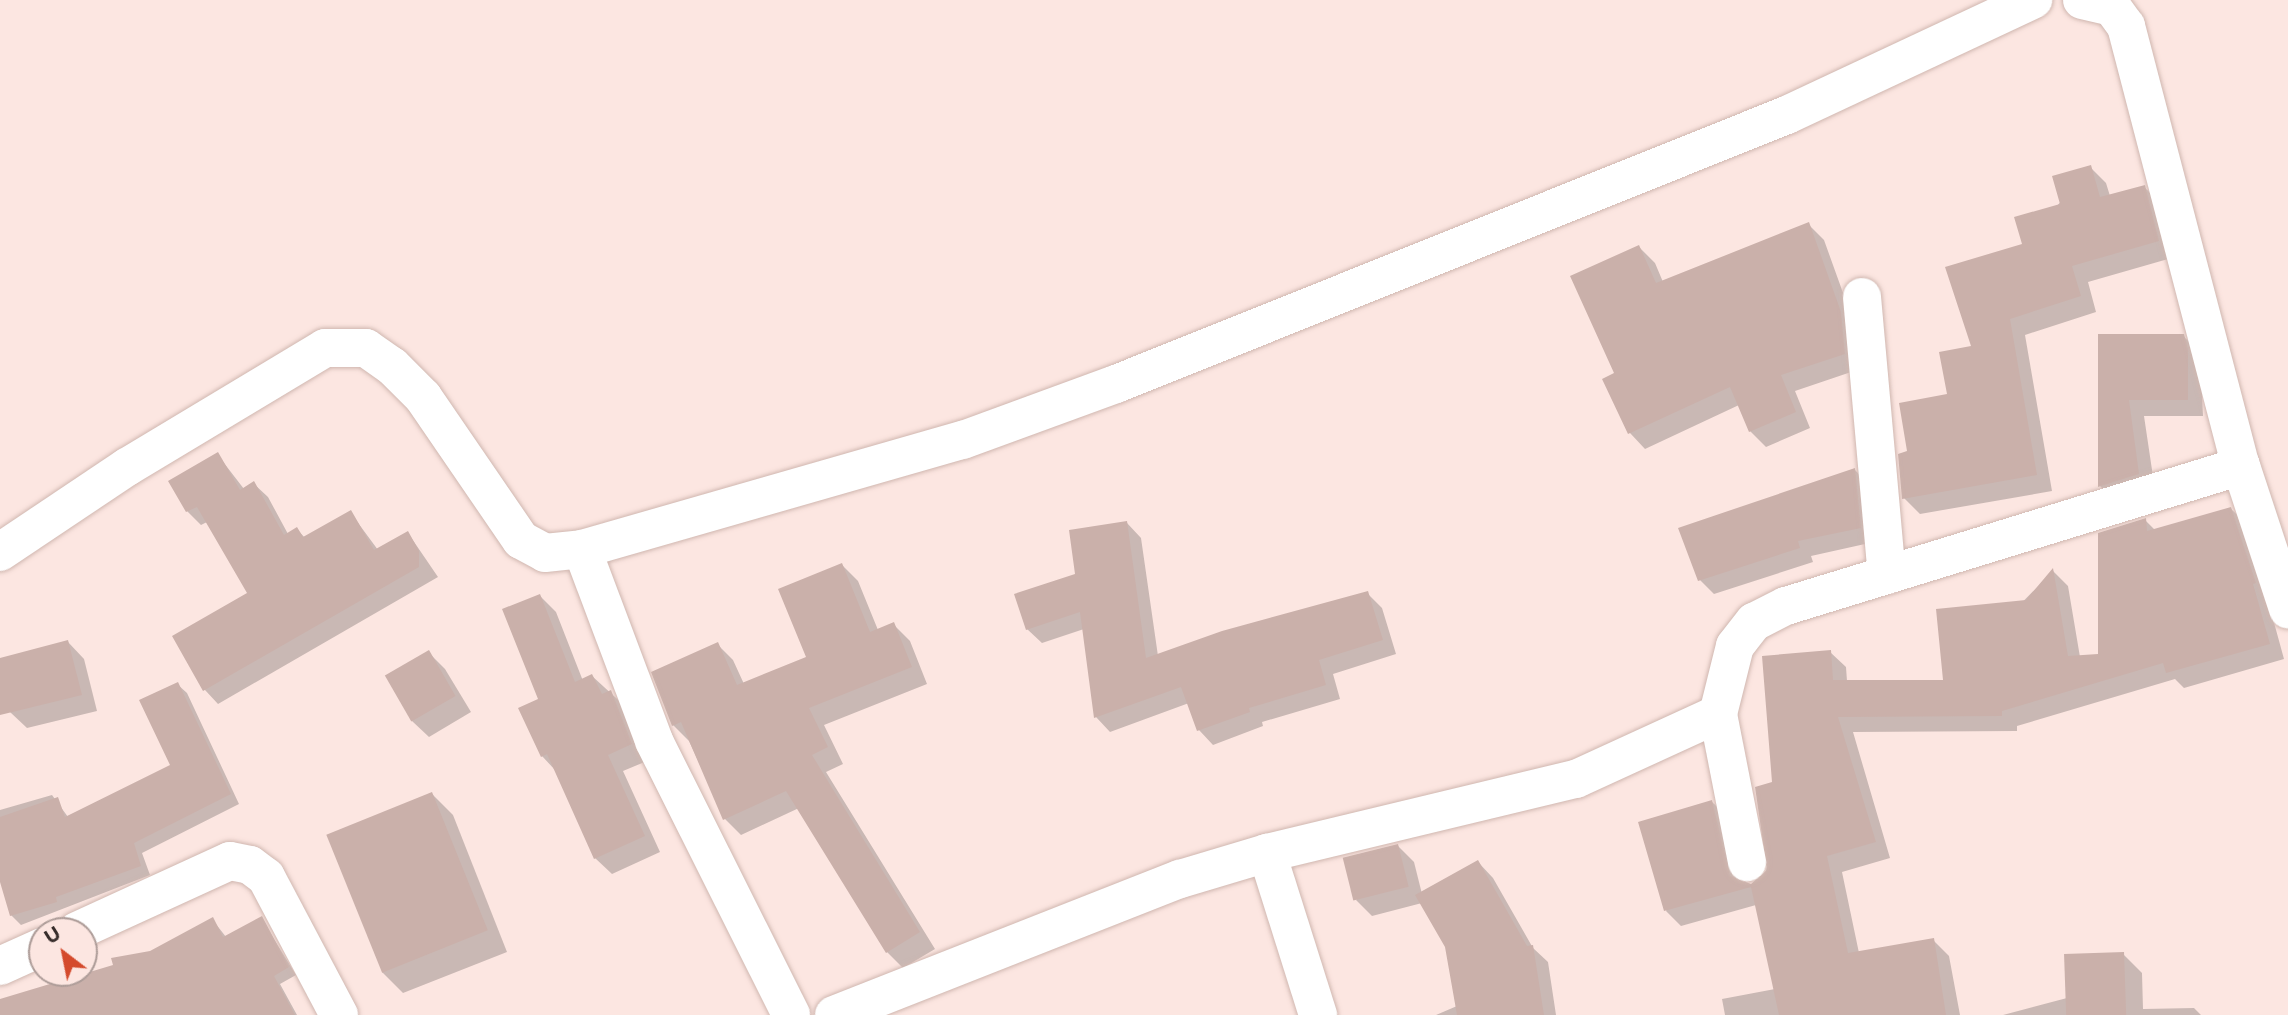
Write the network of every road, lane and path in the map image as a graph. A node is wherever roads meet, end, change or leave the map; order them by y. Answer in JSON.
{"nodes":[{"id":1,"x":2033,"y":0,"type":"edge"},
{"id":2,"x":2082,"y":0,"type":"edge"},
{"id":3,"x":1862,"y":297,"type":"dead end"},
{"id":4,"x":2241,"y":466,"type":"junction"},
{"id":5,"x":582,"y":549,"type":"junction"},
{"id":6,"x":0,"y":552,"type":"edge"},
{"id":7,"x":1887,"y":575,"type":"junction"},
{"id":8,"x":2288,"y":609,"type":"edge"},
{"id":9,"x":1718,"y":714,"type":"junction"},
{"id":10,"x":1267,"y":853,"type":"junction"},
{"id":11,"x":1747,"y":862,"type":"dead end"},
{"id":12,"x":98,"y":921,"type":"edge"},
{"id":13,"x":28,"y":953,"type":"edge"},
{"id":14,"x":0,"y":966,"type":"edge"},
{"id":15,"x":339,"y":1015,"type":"edge"},
{"id":16,"x":791,"y":1015,"type":"edge"},
{"id":17,"x":834,"y":1015,"type":"edge"},
{"id":18,"x":1318,"y":1015,"type":"edge"}],
"edges":[{"from":1,"to":5,"type":"street"},
{"from":2,"to":4,"type":"street"},
{"from":3,"to":7,"type":"street"},
{"from":4,"to":7,"type":"street"},
{"from":4,"to":8,"type":"street"},
{"from":5,"to":6,"type":"street"},
{"from":5,"to":16,"type":"street"},
{"from":7,"to":9,"type":"street"},
{"from":9,"to":10,"type":"street"},
{"from":9,"to":11,"type":"street"},
{"from":10,"to":17,"type":"street"},
{"from":10,"to":18,"type":"street"},
{"from":12,"to":15,"type":"street"},
{"from":13,"to":14,"type":"street"}]}
